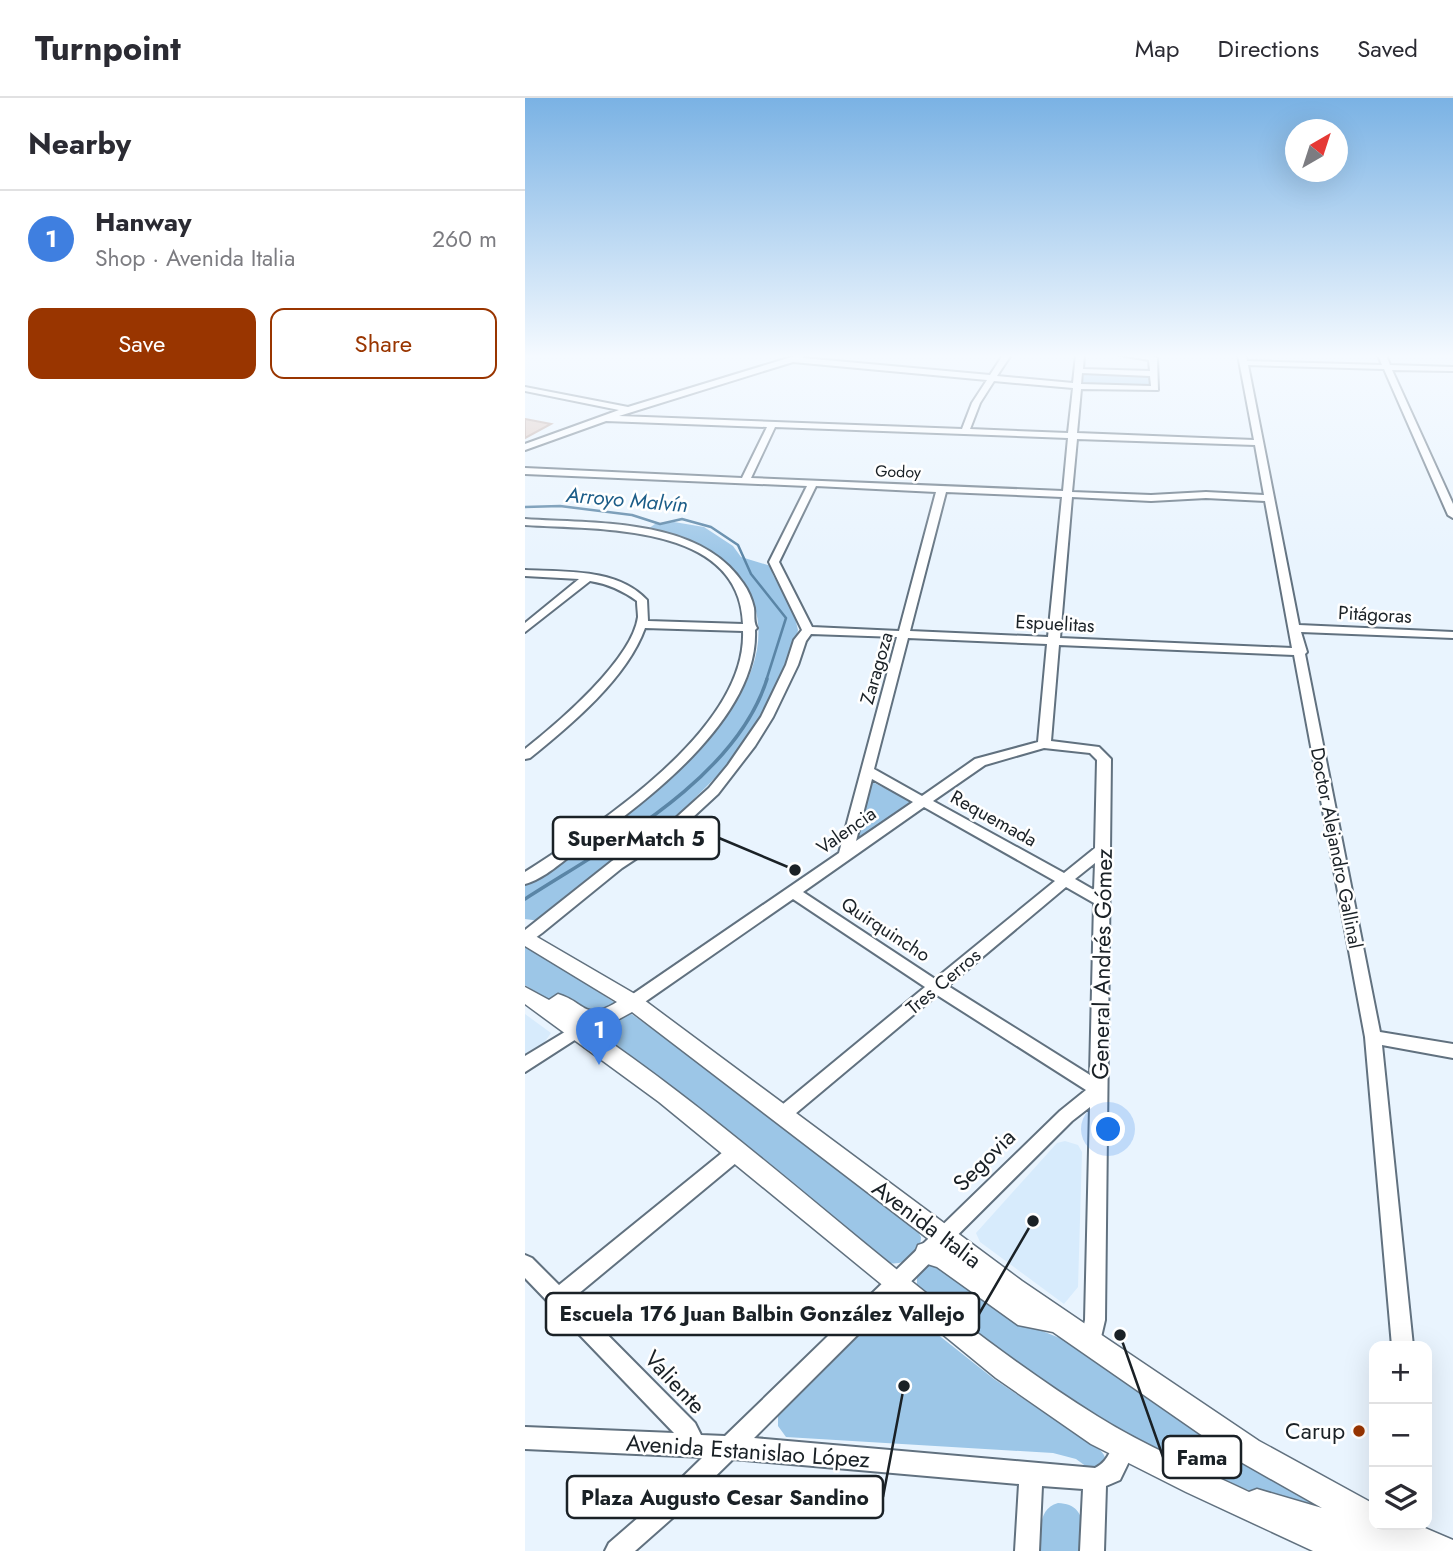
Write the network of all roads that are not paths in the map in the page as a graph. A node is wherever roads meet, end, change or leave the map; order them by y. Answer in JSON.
{"nodes":[{"id":1,"x":590,"y":423,"type":"edge"},
{"id":2,"x":710,"y":423,"type":"edge"},
{"id":3,"x":969,"y":423,"type":"edge"},
{"id":4,"x":1072,"y":423,"type":"edge"},
{"id":5,"x":1256,"y":423,"type":"edge"},
{"id":6,"x":1414,"y":423,"type":"edge"},
{"id":7,"x":772,"y":425,"type":"junction"},
{"id":8,"x":965,"y":432,"type":"junction"},
{"id":9,"x":1071,"y":436,"type":"junction"},
{"id":10,"x":1260,"y":443,"type":"junction"},
{"id":11,"x":525,"y":447,"type":"edge"},
{"id":12,"x":525,"y":471,"type":"edge"},
{"id":13,"x":744,"y":480,"type":"junction"},
{"id":14,"x":813,"y":483,"type":"junction"},
{"id":15,"x":941,"y":488,"type":"junction"},
{"id":16,"x":1066,"y":494,"type":"junction"},
{"id":17,"x":1270,"y":498,"type":"junction"},
{"id":18,"x":1451,"y":503,"type":"edge"},
{"id":19,"x":1453,"y":514,"type":"edge"},
{"id":20,"x":525,"y":522,"type":"edge"},
{"id":21,"x":525,"y":573,"type":"edge"},
{"id":22,"x":587,"y":578,"type":"junction"},
{"id":23,"x":641,"y":624,"type":"junction"},
{"id":24,"x":751,"y":628,"type":"junction"},
{"id":25,"x":1296,"y":628,"type":"junction"},
{"id":26,"x":525,"y":629,"type":"edge"},
{"id":27,"x":808,"y":629,"type":"junction"},
{"id":28,"x":904,"y":634,"type":"junction"},
{"id":29,"x":1453,"y":635,"type":"edge"},
{"id":30,"x":1053,"y":641,"type":"junction"},
{"id":31,"x":1301,"y":652,"type":"junction"},
{"id":32,"x":1044,"y":744,"type":"junction"},
{"id":33,"x":1101,"y":754,"type":"joint"},
{"id":34,"x":525,"y":755,"type":"edge"},
{"id":35,"x":866,"y":770,"type":"junction"},
{"id":36,"x":924,"y":802,"type":"junction"},
{"id":37,"x":1104,"y":848,"type":"junction"},
{"id":38,"x":845,"y":856,"type":"junction"},
{"id":39,"x":525,"y":879,"type":"edge"},
{"id":40,"x":1065,"y":880,"type":"junction"},
{"id":41,"x":793,"y":892,"type":"junction"},
{"id":42,"x":1103,"y":901,"type":"junction"},
{"id":43,"x":526,"y":937,"type":"edge"},
{"id":44,"x":936,"y":987,"type":"junction"},
{"id":45,"x":525,"y":993,"type":"edge"},
{"id":46,"x":633,"y":1002,"type":"junction"},
{"id":47,"x":578,"y":1030,"type":"junction"},
{"id":48,"x":1373,"y":1037,"type":"junction"},
{"id":49,"x":1453,"y":1051,"type":"edge"},
{"id":50,"x":525,"y":1065,"type":"edge"},
{"id":51,"x":1099,"y":1089,"type":"junction"},
{"id":52,"x":783,"y":1114,"type":"junction"},
{"id":53,"x":735,"y":1153,"type":"junction"},
{"id":54,"x":935,"y":1245,"type":"junction"},
{"id":55,"x":525,"y":1264,"type":"edge"},
{"id":56,"x":896,"y":1284,"type":"junction"},
{"id":57,"x":558,"y":1297,"type":"junction"},
{"id":58,"x":1403,"y":1341,"type":"edge"},
{"id":59,"x":1091,"y":1343,"type":"junction"},
{"id":60,"x":525,"y":1438,"type":"edge"},
{"id":61,"x":695,"y":1447,"type":"junction"},
{"id":62,"x":729,"y":1447,"type":"junction"},
{"id":63,"x":1125,"y":1447,"type":"junction"},
{"id":64,"x":1031,"y":1474,"type":"junction"},
{"id":65,"x":1095,"y":1479,"type":"junction"},
{"id":66,"x":1226,"y":1497,"type":"junction"},
{"id":67,"x":1369,"y":1516,"type":"edge"},
{"id":68,"x":1394,"y":1530,"type":"edge"},
{"id":69,"x":1420,"y":1545,"type":"edge"},
{"id":70,"x":617,"y":1551,"type":"edge"},
{"id":71,"x":1027,"y":1551,"type":"edge"},
{"id":72,"x":1092,"y":1551,"type":"edge"},
{"id":73,"x":1347,"y":1551,"type":"edge"}],
"edges":[{"from":1,"to":11,"type":"street"},
{"from":2,"to":7,"type":"street"},
{"from":3,"to":8,"type":"street"},
{"from":4,"to":9,"type":"street"},
{"from":5,"to":10,"type":"street","name":"Doctor Alejandro Gallinal"},
{"from":6,"to":18,"type":"street"},
{"from":7,"to":8,"type":"street"},
{"from":7,"to":13,"type":"street"},
{"from":8,"to":9,"type":"street"},
{"from":9,"to":10,"type":"street"},
{"from":9,"to":16,"type":"street"},
{"from":10,"to":17,"type":"street","name":"Doctor Alejandro Gallinal"},
{"from":12,"to":13,"type":"street","name":"Godoy"},
{"from":13,"to":14,"type":"street","name":"Godoy"},
{"from":14,"to":15,"type":"street","name":"Godoy"},
{"from":14,"to":27,"type":"street"},
{"from":15,"to":16,"type":"street","name":"Godoy"},
{"from":15,"to":28,"type":"street","name":"Zaragoza"},
{"from":16,"to":17,"type":"street","name":"Godoy"},
{"from":16,"to":30,"type":"street"},
{"from":17,"to":25,"type":"street","name":"Doctor Alejandro Gallinal"},
{"from":18,"to":19,"type":"street"},
{"from":20,"to":24,"type":"street"},
{"from":21,"to":22,"type":"street"},
{"from":22,"to":23,"type":"street"},
{"from":22,"to":26,"type":"street"},
{"from":23,"to":24,"type":"street"},
{"from":23,"to":34,"type":"street"},
{"from":24,"to":39,"type":"street"},
{"from":25,"to":29,"type":"street","name":"Pitágoras"},
{"from":25,"to":31,"type":"street","name":"Doctor Alejandro Gallinal"},
{"from":27,"to":28,"type":"street","name":"Espuelitas"},
{"from":27,"to":43,"type":"street"},
{"from":28,"to":30,"type":"street","name":"Espuelitas"},
{"from":28,"to":35,"type":"street","name":"Zaragoza"},
{"from":30,"to":31,"type":"street","name":"Espuelitas"},
{"from":30,"to":32,"type":"street"},
{"from":31,"to":48,"type":"street","name":"Doctor Alejandro Gallinal"},
{"from":32,"to":33,"type":"street","name":"Valencia"},
{"from":32,"to":36,"type":"street","name":"Valencia"},
{"from":33,"to":37,"type":"street","name":"General Andrés Gómez"},
{"from":35,"to":36,"type":"street","name":"Requemada"},
{"from":35,"to":38,"type":"street","name":"Zaragoza"},
{"from":36,"to":38,"type":"street","name":"Valencia"},
{"from":36,"to":40,"type":"street","name":"Requemada"},
{"from":37,"to":40,"type":"street","name":"Tres Cerros"},
{"from":37,"to":42,"type":"street","name":"General Andrés Gómez"},
{"from":38,"to":41,"type":"street","name":"Valencia"},
{"from":40,"to":42,"type":"street","name":"Requemada"},
{"from":40,"to":44,"type":"street","name":"Tres Cerros"},
{"from":41,"to":44,"type":"street","name":"Quirquincho"},
{"from":41,"to":46,"type":"street","name":"Valencia"},
{"from":42,"to":51,"type":"street","name":"General Andrés Gómez"},
{"from":43,"to":46,"type":"main road","name":"Avenida Italia"},
{"from":44,"to":51,"type":"street","name":"Quirquincho"},
{"from":44,"to":52,"type":"street","name":"Tres Cerros"},
{"from":45,"to":46,"type":"main road"},
{"from":45,"to":47,"type":"main road"},
{"from":46,"to":52,"type":"main road","name":"Avenida Italia"},
{"from":47,"to":50,"type":"street"},
{"from":47,"to":53,"type":"main road"},
{"from":48,"to":49,"type":"street"},
{"from":48,"to":58,"type":"street","name":"Doctor Alejandro Gallinal"},
{"from":51,"to":54,"type":"street","name":"Segovia"},
{"from":51,"to":59,"type":"street","name":"General Andrés Gómez"},
{"from":52,"to":54,"type":"main road","name":"Avenida Italia"},
{"from":53,"to":56,"type":"main road"},
{"from":53,"to":57,"type":"street"},
{"from":54,"to":56,"type":"street","name":"Segovia"},
{"from":54,"to":59,"type":"main road","name":"Avenida Italia"},
{"from":55,"to":57,"type":"street","name":"Valiente"},
{"from":56,"to":62,"type":"street","name":"Segovia"},
{"from":56,"to":63,"type":"main road"},
{"from":57,"to":61,"type":"street","name":"Valiente"},
{"from":59,"to":67,"type":"main road"},
{"from":60,"to":61,"type":"street","name":"Avenida Estanislao López"},
{"from":61,"to":62,"type":"street","name":"Avenida Estanislao López"},
{"from":62,"to":64,"type":"street","name":"Avenida Estanislao López"},
{"from":62,"to":70,"type":"street","name":"Segovia"},
{"from":63,"to":65,"type":"street"},
{"from":63,"to":66,"type":"main road"},
{"from":64,"to":65,"type":"street","name":"Avenida Estanislao López"},
{"from":64,"to":71,"type":"street"},
{"from":65,"to":72,"type":"street"},
{"from":66,"to":69,"type":"main road"},
{"from":66,"to":73,"type":"main road"},
{"from":68,"to":69,"type":"main road"}]}
